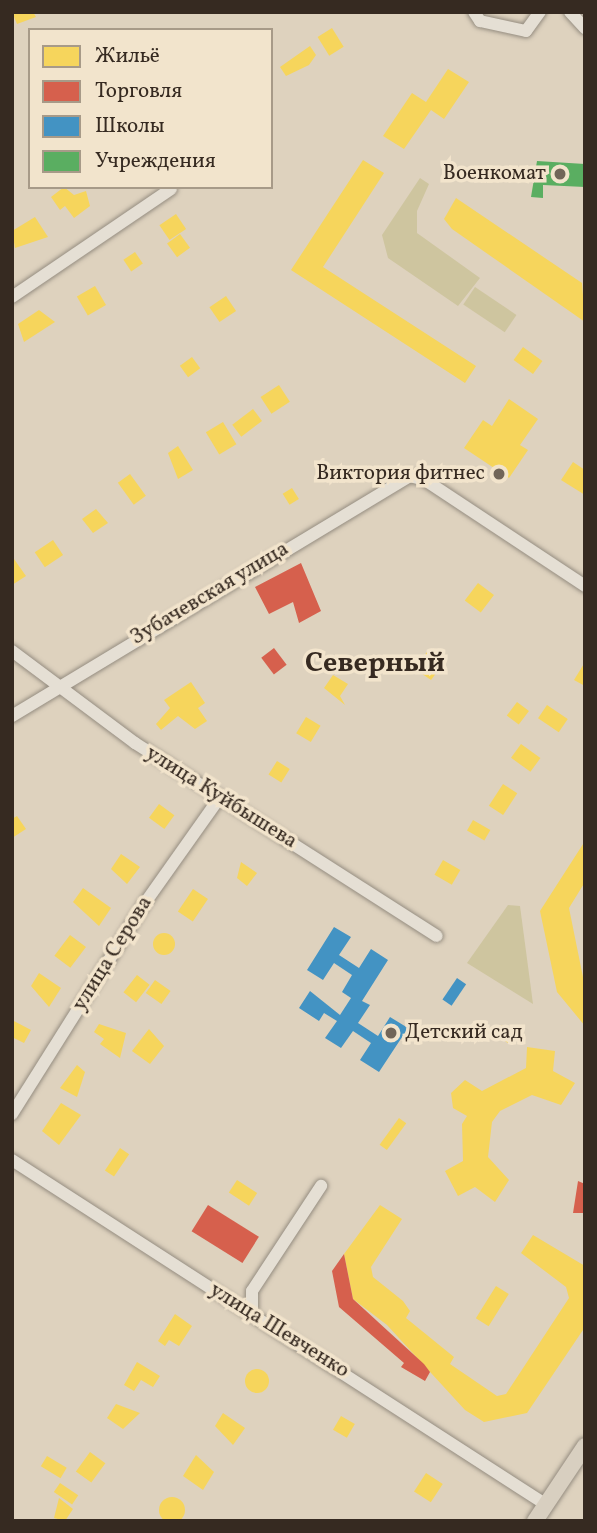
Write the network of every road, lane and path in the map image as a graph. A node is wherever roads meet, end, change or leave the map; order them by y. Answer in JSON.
{"nodes":[{"id":1,"x":474,"y":12,"type":"edge"},
{"id":2,"x":540,"y":12,"type":"edge"},
{"id":3,"x":570,"y":12,"type":"edge"},
{"id":4,"x":585,"y":29,"type":"edge"},
{"id":5,"x":171,"y":189,"type":"edge"},
{"id":6,"x":12,"y":297,"type":"edge"},
{"id":7,"x":585,"y":586,"type":"edge"},
{"id":8,"x":12,"y":651,"type":"edge"},
{"id":9,"x":58,"y":687,"type":"junction"},
{"id":10,"x":12,"y":716,"type":"edge"},
{"id":11,"x":220,"y":797,"type":"junction"},
{"id":12,"x":437,"y":936,"type":"dead end"},
{"id":13,"x":12,"y":1114,"type":"edge"},
{"id":14,"x":12,"y":1160,"type":"edge"},
{"id":15,"x":321,"y":1186,"type":"dead end"},
{"id":16,"x":252,"y":1315,"type":"junction"},
{"id":17,"x":585,"y":1446,"type":"edge"},
{"id":18,"x":545,"y":1504,"type":"junction"},
{"id":19,"x":535,"y":1521,"type":"edge"}],
"edges":[{"from":1,"to":2,"type":"street"},
{"from":3,"to":4,"type":"street"},
{"from":5,"to":6,"type":"street"},
{"from":7,"to":9,"type":"street","name":"Зубачевская улица"},
{"from":8,"to":9,"type":"street","name":"улица Куйбышева"},
{"from":9,"to":10,"type":"street","name":"Зубачевская улица"},
{"from":9,"to":11,"type":"street","name":"улица Куйбышева"},
{"from":11,"to":12,"type":"street","name":"улица Куйбышева"},
{"from":11,"to":13,"type":"street","name":"улица Серова"},
{"from":14,"to":16,"type":"street","name":"улица Шевченко"},
{"from":15,"to":16,"type":"street"},
{"from":16,"to":18,"type":"street","name":"улица Шевченко"},
{"from":17,"to":18,"type":"main road"},
{"from":18,"to":19,"type":"main road"}]}
